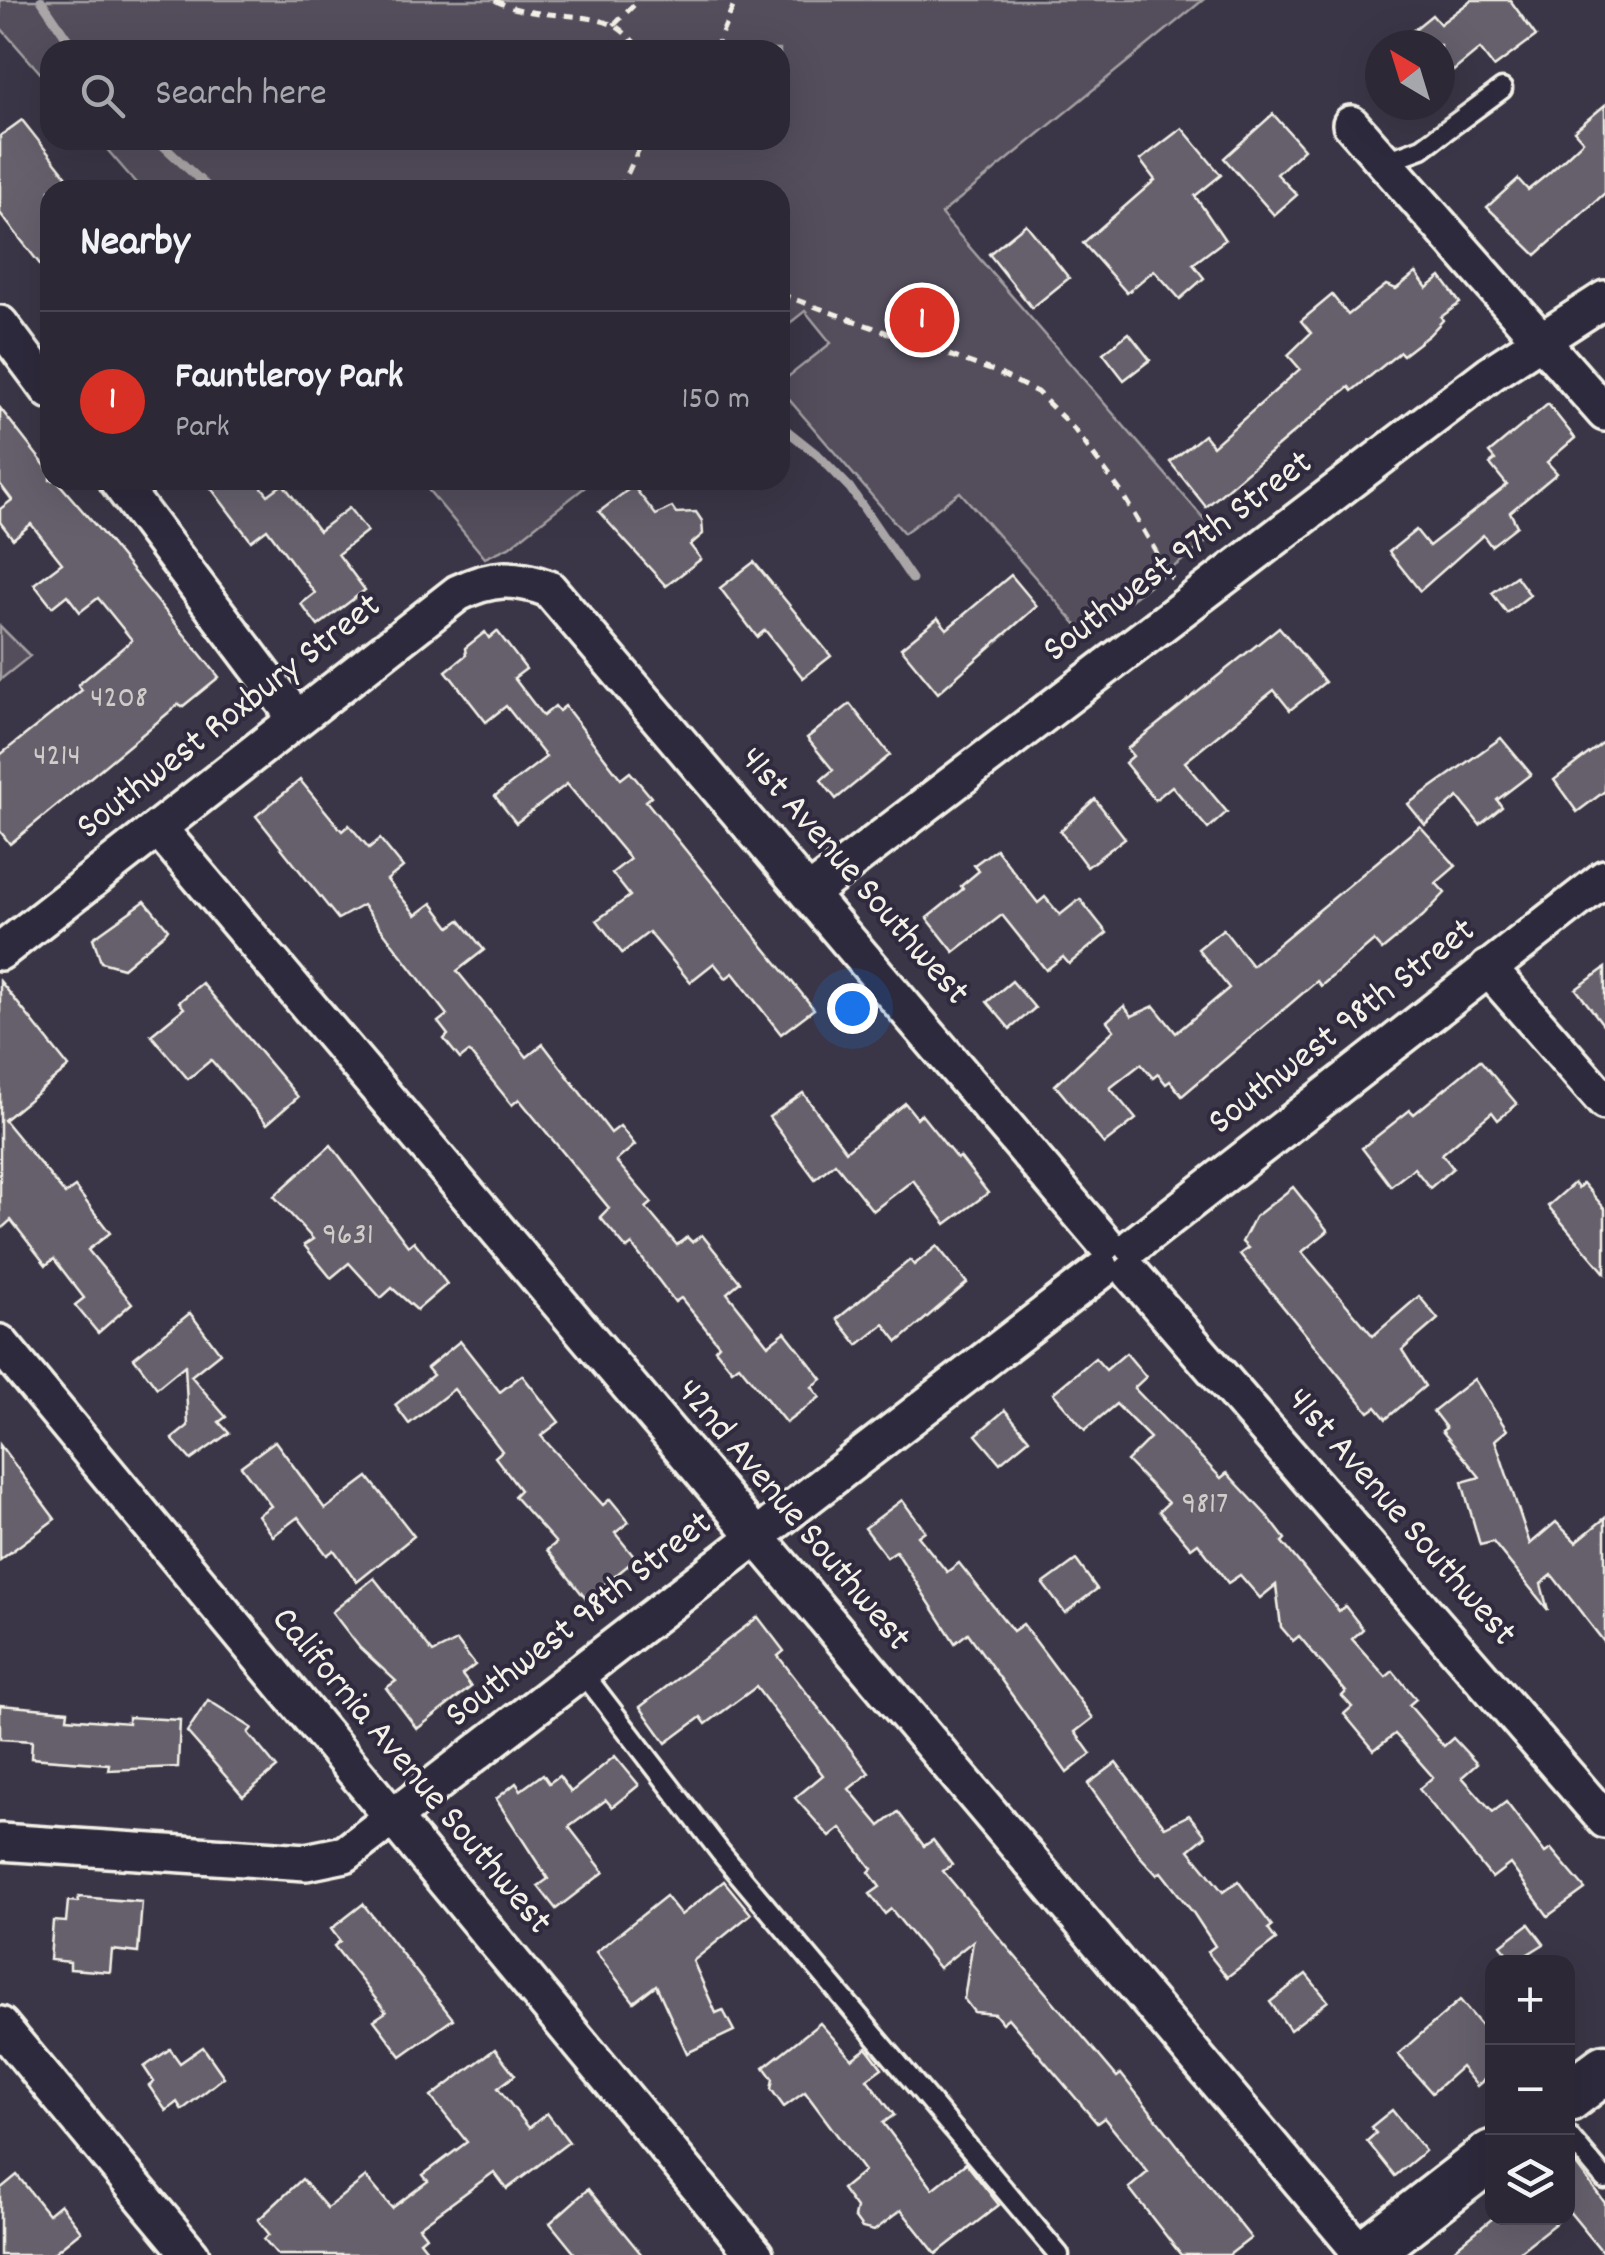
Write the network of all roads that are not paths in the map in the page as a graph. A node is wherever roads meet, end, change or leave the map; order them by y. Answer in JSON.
{"nodes":[{"id":1,"x":1502,"y":89,"type":"dead end"},
{"id":2,"x":1351,"y":124,"type":"dead end"},
{"id":3,"x":1384,"y":162,"type":"junction"},
{"id":4,"x":1605,"y":299,"type":"edge"},
{"id":5,"x":0,"y":324,"type":"edge"},
{"id":6,"x":1541,"y":343,"type":"junction"},
{"id":7,"x":40,"y":378,"type":"edge"},
{"id":8,"x":1605,"y":413,"type":"edge"},
{"id":9,"x":125,"y":490,"type":"edge"},
{"id":10,"x":525,"y":580,"type":"joint"},
{"id":11,"x":296,"y":718,"type":"junction"},
{"id":12,"x":159,"y":828,"type":"junction"},
{"id":13,"x":1605,"y":878,"type":"edge"},
{"id":14,"x":811,"y":892,"type":"junction"},
{"id":15,"x":0,"y":952,"type":"edge"},
{"id":16,"x":1488,"y":968,"type":"junction"},
{"id":17,"x":1605,"y":1102,"type":"edge"},
{"id":18,"x":1118,"y":1258,"type":"junction"},
{"id":19,"x":0,"y":1342,"type":"edge"},
{"id":20,"x":756,"y":1539,"type":"junction"},
{"id":21,"x":583,"y":1673,"type":"junction"},
{"id":22,"x":394,"y":1819,"type":"junction"},
{"id":23,"x":1605,"y":1820,"type":"edge"},
{"id":24,"x":0,"y":1842,"type":"edge"},
{"id":25,"x":0,"y":2026,"type":"edge"},
{"id":26,"x":1605,"y":2068,"type":"edge"},
{"id":27,"x":1575,"y":2092,"type":"edge"},
{"id":28,"x":1575,"y":2143,"type":"edge"},
{"id":29,"x":1485,"y":2160,"type":"edge"},
{"id":30,"x":1605,"y":2179,"type":"edge"},
{"id":31,"x":191,"y":2255,"type":"edge"},
{"id":32,"x":755,"y":2255,"type":"edge"},
{"id":33,"x":1059,"y":2255,"type":"edge"},
{"id":34,"x":1363,"y":2255,"type":"edge"}],
"edges":[{"from":1,"to":3,"type":"lane"},
{"from":2,"to":3,"type":"street"},
{"from":3,"to":6,"type":"street"},
{"from":4,"to":6,"type":"street","name":"Southwest 97th Street"},
{"from":5,"to":7,"type":"street"},
{"from":6,"to":8,"type":"street"},
{"from":6,"to":14,"type":"street","name":"Southwest 97th Street"},
{"from":9,"to":11,"type":"street"},
{"from":10,"to":11,"type":"street","name":"Southwest Roxbury Street"},
{"from":10,"to":14,"type":"street","name":"41st Avenue Southwest"},
{"from":11,"to":12,"type":"street","name":"Southwest Roxbury Street"},
{"from":12,"to":15,"type":"street","name":"Southwest Roxbury Street"},
{"from":12,"to":20,"type":"street","name":"42nd Avenue Southwest"},
{"from":13,"to":16,"type":"street","name":"Southwest 98th Street"},
{"from":14,"to":18,"type":"street","name":"41st Avenue Southwest"},
{"from":16,"to":17,"type":"street"},
{"from":16,"to":18,"type":"street","name":"Southwest 98th Street"},
{"from":18,"to":20,"type":"street","name":"Southwest 98th Street"},
{"from":18,"to":23,"type":"street","name":"41st Avenue Southwest"},
{"from":19,"to":22,"type":"street","name":"California Avenue Southwest"},
{"from":20,"to":21,"type":"street","name":"Southwest 98th Street"},
{"from":20,"to":34,"type":"street","name":"42nd Avenue Southwest"},
{"from":21,"to":22,"type":"street","name":"Southwest 98th Street"},
{"from":21,"to":33,"type":"lane"},
{"from":22,"to":24,"type":"street","name":"Southwest 98th Street"},
{"from":22,"to":32,"type":"street","name":"California Avenue Southwest"},
{"from":25,"to":31,"type":"street"},
{"from":26,"to":27,"type":"street"},
{"from":28,"to":30,"type":"lane"},
{"from":29,"to":34,"type":"street"}]}
